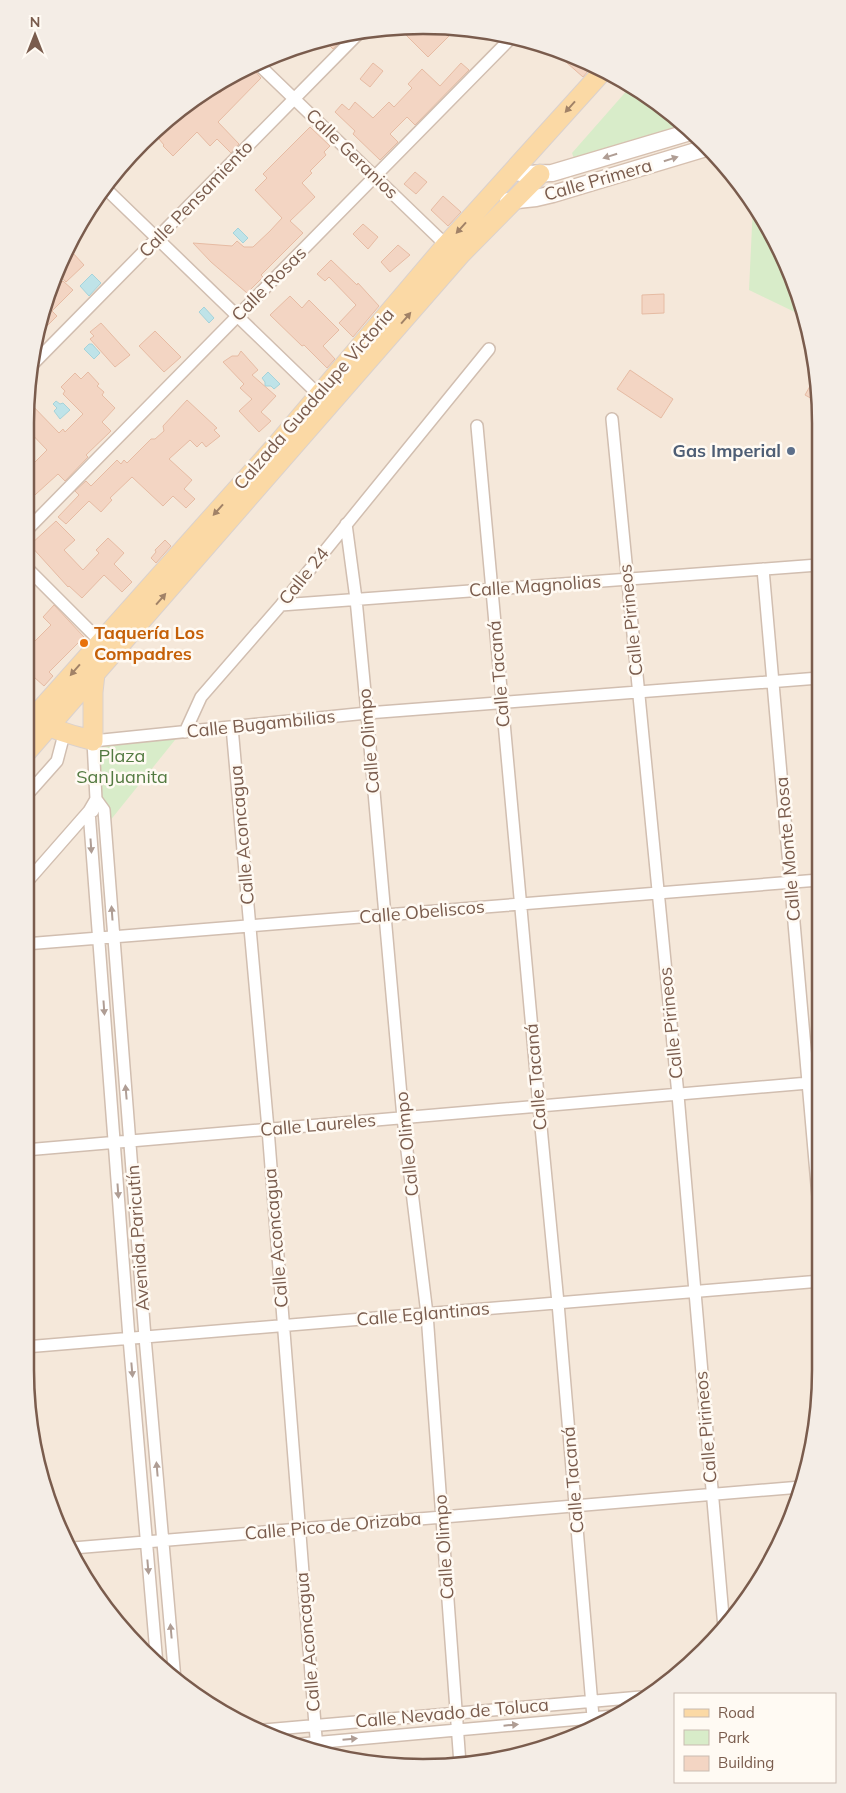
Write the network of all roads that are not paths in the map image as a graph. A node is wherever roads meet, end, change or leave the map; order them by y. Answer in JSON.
{"nodes":[{"id":1,"x":352,"y":40,"type":"edge"},
{"id":2,"x":506,"y":43,"type":"edge"},
{"id":3,"x":263,"y":68,"type":"edge"},
{"id":4,"x":599,"y":76,"type":"edge"},
{"id":5,"x":294,"y":99,"type":"junction"},
{"id":6,"x":684,"y":134,"type":"edge"},
{"id":7,"x":700,"y":150,"type":"edge"},
{"id":8,"x":512,"y":171,"type":"junction"},
{"id":9,"x":540,"y":174,"type":"junction"},
{"id":10,"x":375,"y":176,"type":"junction"},
{"id":11,"x":110,"y":192,"type":"edge"},
{"id":12,"x":488,"y":198,"type":"junction"},
{"id":13,"x":515,"y":201,"type":"junction"},
{"id":14,"x":157,"y":238,"type":"junction"},
{"id":15,"x":446,"y":245,"type":"junction"},
{"id":16,"x":237,"y":316,"type":"junction"},
{"id":17,"x":489,"y":348,"type":"dead end"},
{"id":18,"x":39,"y":358,"type":"edge"},
{"id":19,"x":318,"y":395,"type":"junction"},
{"id":20,"x":612,"y":419,"type":"dead end"},
{"id":21,"x":477,"y":426,"type":"dead end"},
{"id":22,"x":34,"y":523,"type":"edge"},
{"id":23,"x":346,"y":524,"type":"junction"},
{"id":24,"x":812,"y":565,"type":"edge"},
{"id":25,"x":763,"y":569,"type":"junction"},
{"id":26,"x":34,"y":575,"type":"edge"},
{"id":27,"x":628,"y":579,"type":"junction"},
{"id":28,"x":492,"y":589,"type":"junction"},
{"id":29,"x":356,"y":599,"type":"junction"},
{"id":30,"x":281,"y":604,"type":"junction"},
{"id":31,"x":107,"y":648,"type":"junction"},
{"id":32,"x":96,"y":674,"type":"junction"},
{"id":33,"x":812,"y":679,"type":"edge"},
{"id":34,"x":773,"y":682,"type":"junction"},
{"id":35,"x":638,"y":692,"type":"junction"},
{"id":36,"x":63,"y":697,"type":"junction"},
{"id":37,"x":502,"y":703,"type":"junction"},
{"id":38,"x":367,"y":713,"type":"junction"},
{"id":39,"x":232,"y":727,"type":"junction"},
{"id":40,"x":185,"y":732,"type":"junction"},
{"id":41,"x":34,"y":733,"type":"edge"},
{"id":42,"x":93,"y":741,"type":"junction"},
{"id":43,"x":62,"y":742,"type":"junction"},
{"id":44,"x":34,"y":787,"type":"edge"},
{"id":45,"x":96,"y":799,"type":"junction"},
{"id":46,"x":104,"y":810,"type":"junction"},
{"id":47,"x":89,"y":811,"type":"junction"},
{"id":48,"x":34,"y":874,"type":"edge"},
{"id":49,"x":812,"y":880,"type":"edge"},
{"id":50,"x":791,"y":882,"type":"junction"},
{"id":51,"x":658,"y":893,"type":"junction"},
{"id":52,"x":520,"y":904,"type":"junction"},
{"id":53,"x":384,"y":915,"type":"junction"},
{"id":54,"x":250,"y":926,"type":"junction"},
{"id":55,"x":114,"y":937,"type":"junction"},
{"id":56,"x":98,"y":938,"type":"junction"},
{"id":57,"x":34,"y":943,"type":"edge"},
{"id":58,"x":812,"y":1066,"type":"edge"},
{"id":59,"x":812,"y":1083,"type":"edge"},
{"id":60,"x":678,"y":1095,"type":"junction"},
{"id":61,"x":539,"y":1106,"type":"junction"},
{"id":62,"x":403,"y":1118,"type":"junction"},
{"id":63,"x":268,"y":1129,"type":"junction"},
{"id":64,"x":130,"y":1141,"type":"junction"},
{"id":65,"x":114,"y":1142,"type":"junction"},
{"id":66,"x":34,"y":1149,"type":"edge"},
{"id":67,"x":812,"y":1282,"type":"edge"},
{"id":68,"x":695,"y":1292,"type":"junction"},
{"id":69,"x":558,"y":1303,"type":"junction"},
{"id":70,"x":427,"y":1314,"type":"junction"},
{"id":71,"x":283,"y":1326,"type":"junction"},
{"id":72,"x":146,"y":1337,"type":"junction"},
{"id":73,"x":129,"y":1338,"type":"junction"},
{"id":74,"x":34,"y":1346,"type":"edge"},
{"id":75,"x":794,"y":1488,"type":"edge"},
{"id":76,"x":712,"y":1494,"type":"junction"},
{"id":77,"x":575,"y":1506,"type":"junction"},
{"id":78,"x":442,"y":1517,"type":"junction"},
{"id":79,"x":299,"y":1529,"type":"junction"},
{"id":80,"x":163,"y":1540,"type":"junction"},
{"id":81,"x":146,"y":1542,"type":"junction"},
{"id":82,"x":77,"y":1548,"type":"edge"},
{"id":83,"x":723,"y":1618,"type":"edge"},
{"id":84,"x":156,"y":1653,"type":"edge"},
{"id":85,"x":174,"y":1669,"type":"edge"},
{"id":86,"x":633,"y":1698,"type":"edge"},
{"id":87,"x":591,"y":1701,"type":"junction"},
{"id":88,"x":457,"y":1713,"type":"junction"},
{"id":89,"x":593,"y":1720,"type":"edge"},
{"id":90,"x":586,"y":1723,"type":"edge"},
{"id":91,"x":315,"y":1725,"type":"junction"},
{"id":92,"x":272,"y":1729,"type":"edge"},
{"id":93,"x":458,"y":1730,"type":"junction"},
{"id":94,"x":317,"y":1744,"type":"edge"},
{"id":95,"x":321,"y":1746,"type":"edge"},
{"id":96,"x":460,"y":1757,"type":"edge"}],
"edges":[{"from":1,"to":5,"type":"street","name":"Calle Pensamiento"},
{"from":2,"to":10,"type":"street","name":"Calle Rosas"},
{"from":3,"to":5,"type":"street","name":"Calle Geranios"},
{"from":4,"to":8,"type":"main road","name":"Calzada Guadalupe Victoria","one_way":true},
{"from":5,"to":10,"type":"street","name":"Calle Geranios"},
{"from":5,"to":14,"type":"street","name":"Calle Pensamiento"},
{"from":6,"to":9,"type":"main road","name":"Calle Primera","one_way":true},
{"from":13,"to":7,"type":"main road","name":"Calle Primera","one_way":true},
{"from":8,"to":9,"type":"main road","name":"Calle Primera"},
{"from":8,"to":12,"type":"main road","name":"Calzada Guadalupe Victoria"},
{"from":9,"to":13,"type":"main road","name":"Calzada Guadalupe Victoria"},
{"from":10,"to":15,"type":"street","name":"Calle Geranios"},
{"from":10,"to":16,"type":"street","name":"Calle Rosas"},
{"from":11,"to":14,"type":"street"},
{"from":12,"to":13,"type":"main road","name":"Calle Primera"},
{"from":12,"to":15,"type":"main road","name":"Calzada Guadalupe Victoria","one_way":true},
{"from":31,"to":13,"type":"main road","name":"Calzada Guadalupe Victoria","one_way":true},
{"from":14,"to":16,"type":"street"},
{"from":14,"to":18,"type":"street","name":"Calle Pensamiento"},
{"from":15,"to":19,"type":"main road","name":"Calzada Guadalupe Victoria"},
{"from":16,"to":19,"type":"street"},
{"from":16,"to":22,"type":"street","name":"Calle Rosas"},
{"from":17,"to":23,"type":"street","name":"Calle 24"},
{"from":19,"to":31,"type":"main road","name":"Calzada Guadalupe Victoria","one_way":true},
{"from":20,"to":27,"type":"street","name":"Calle Pirineos"},
{"from":21,"to":28,"type":"street","name":"Calle Tacaná"},
{"from":23,"to":29,"type":"street","name":"Calle Olimpo"},
{"from":23,"to":30,"type":"street","name":"Calle 24"},
{"from":24,"to":25,"type":"street","name":"Calle Magnolias"},
{"from":25,"to":27,"type":"street","name":"Calle Magnolias"},
{"from":25,"to":34,"type":"street","name":"Calle Monte Rosa"},
{"from":26,"to":31,"type":"street"},
{"from":27,"to":28,"type":"street","name":"Calle Magnolias"},
{"from":27,"to":35,"type":"street","name":"Calle Pirineos"},
{"from":28,"to":29,"type":"street","name":"Calle Magnolias"},
{"from":28,"to":37,"type":"street","name":"Calle Tacaná"},
{"from":29,"to":30,"type":"street","name":"Calle Magnolias"},
{"from":29,"to":38,"type":"street","name":"Calle Olimpo"},
{"from":30,"to":40,"type":"street","name":"Calle 24"},
{"from":31,"to":32,"type":"main road","name":"Calzada Guadalupe Victoria"},
{"from":31,"to":36,"type":"main road","name":"Calzada Guadalupe Victoria","one_way":true},
{"from":32,"to":36,"type":"main road","name":"Calzada Guadalupe Victoria"},
{"from":32,"to":42,"type":"main road"},
{"from":33,"to":34,"type":"street","name":"Calle Bugambilias"},
{"from":34,"to":35,"type":"street","name":"Calle Bugambilias"},
{"from":34,"to":50,"type":"street","name":"Calle Monte Rosa"},
{"from":35,"to":37,"type":"street","name":"Calle Bugambilias"},
{"from":35,"to":51,"type":"street","name":"Calle Pirineos"},
{"from":36,"to":41,"type":"main road","name":"Calzada Guadalupe Victoria"},
{"from":36,"to":42,"type":"main road"},
{"from":37,"to":38,"type":"street","name":"Calle Bugambilias"},
{"from":37,"to":52,"type":"street","name":"Calle Tacaná"},
{"from":38,"to":39,"type":"street","name":"Calle Bugambilias"},
{"from":38,"to":53,"type":"street","name":"Calle Olimpo"},
{"from":39,"to":40,"type":"street","name":"Calle Bugambilias"},
{"from":39,"to":54,"type":"street","name":"Calle Aconcagua"},
{"from":40,"to":42,"type":"street","name":"Calle Bugambilias"},
{"from":41,"to":42,"type":"main road"},
{"from":41,"to":43,"type":"main road"},
{"from":42,"to":43,"type":"main road"},
{"from":42,"to":45,"type":"street"},
{"from":43,"to":44,"type":"street"},
{"from":45,"to":46,"type":"street"},
{"from":45,"to":47,"type":"street"},
{"from":46,"to":47,"type":"street"},
{"from":55,"to":46,"type":"street","name":"Avenida Paricutín","one_way":true},
{"from":47,"to":48,"type":"street"},
{"from":47,"to":56,"type":"street","name":"Avenida Paricutín","one_way":true},
{"from":49,"to":50,"type":"street","name":"Calle Obeliscos"},
{"from":50,"to":51,"type":"street","name":"Calle Obeliscos"},
{"from":50,"to":58,"type":"street","name":"Calle Monte Rosa"},
{"from":51,"to":52,"type":"street","name":"Calle Obeliscos"},
{"from":51,"to":60,"type":"street","name":"Calle Pirineos"},
{"from":52,"to":53,"type":"street","name":"Calle Obeliscos"},
{"from":52,"to":61,"type":"street","name":"Calle Tacaná"},
{"from":53,"to":54,"type":"street","name":"Calle Obeliscos"},
{"from":53,"to":62,"type":"street","name":"Calle Olimpo"},
{"from":54,"to":55,"type":"street","name":"Calle Obeliscos"},
{"from":54,"to":63,"type":"street","name":"Calle Aconcagua"},
{"from":55,"to":56,"type":"street","name":"Calle Obeliscos"},
{"from":64,"to":55,"type":"street","name":"Avenida Paricutín","one_way":true},
{"from":56,"to":57,"type":"street","name":"Calle Obeliscos"},
{"from":56,"to":65,"type":"street","name":"Avenida Paricutín","one_way":true},
{"from":59,"to":60,"type":"street","name":"Calle Laureles"},
{"from":60,"to":61,"type":"street","name":"Calle Laureles"},
{"from":60,"to":68,"type":"street","name":"Calle Pirineos"},
{"from":61,"to":62,"type":"street","name":"Calle Laureles"},
{"from":61,"to":69,"type":"street","name":"Calle Tacaná"},
{"from":62,"to":63,"type":"street","name":"Calle Laureles"},
{"from":62,"to":70,"type":"street","name":"Calle Olimpo"},
{"from":63,"to":64,"type":"street","name":"Calle Laureles"},
{"from":63,"to":71,"type":"street","name":"Calle Aconcagua"},
{"from":64,"to":65,"type":"street","name":"Calle Laureles"},
{"from":64,"to":72,"type":"street","name":"Avenida Paricutín"},
{"from":65,"to":66,"type":"street","name":"Calle Laureles"},
{"from":65,"to":73,"type":"street","name":"Avenida Paricutín","one_way":true},
{"from":67,"to":68,"type":"street","name":"Calle Eglantinas"},
{"from":68,"to":69,"type":"street","name":"Calle Eglantinas"},
{"from":68,"to":76,"type":"street","name":"Calle Pirineos"},
{"from":69,"to":70,"type":"street","name":"Calle Eglantinas"},
{"from":69,"to":77,"type":"street","name":"Calle Tacaná"},
{"from":70,"to":71,"type":"street","name":"Calle Eglantinas"},
{"from":70,"to":78,"type":"street","name":"Calle Olimpo"},
{"from":71,"to":72,"type":"street","name":"Calle Eglantinas"},
{"from":71,"to":79,"type":"street","name":"Calle Aconcagua"},
{"from":72,"to":73,"type":"street","name":"Calle Eglantinas"},
{"from":80,"to":72,"type":"street","name":"Avenida Paricutín","one_way":true},
{"from":73,"to":74,"type":"street","name":"Calle Eglantinas"},
{"from":73,"to":81,"type":"street","name":"Avenida Paricutín","one_way":true},
{"from":75,"to":76,"type":"street","name":"Calle Pico de Orizaba"},
{"from":76,"to":77,"type":"street","name":"Calle Pico de Orizaba"},
{"from":76,"to":83,"type":"street","name":"Calle Pirineos"},
{"from":77,"to":78,"type":"street","name":"Calle Pico de Orizaba"},
{"from":77,"to":87,"type":"street","name":"Calle Tacaná"},
{"from":78,"to":79,"type":"street","name":"Calle Pico de Orizaba"},
{"from":78,"to":88,"type":"street","name":"Calle Olimpo"},
{"from":79,"to":80,"type":"street","name":"Calle Pico de Orizaba"},
{"from":79,"to":91,"type":"street","name":"Calle Aconcagua"},
{"from":80,"to":81,"type":"street","name":"Calle Pico de Orizaba"},
{"from":85,"to":80,"type":"street","name":"Avenida Paricutín","one_way":true},
{"from":81,"to":82,"type":"street","name":"Calle Pico de Orizaba"},
{"from":81,"to":84,"type":"street","name":"Avenida Paricutín","one_way":true},
{"from":86,"to":87,"type":"street","name":"Calle Nevado de Toluca"},
{"from":87,"to":88,"type":"street","name":"Calle Nevado de Toluca"},
{"from":87,"to":89,"type":"street","name":"Calle Tacaná"},
{"from":88,"to":91,"type":"street","name":"Calle Nevado de Toluca"},
{"from":88,"to":93,"type":"street","name":"Calle Olimpo"},
{"from":93,"to":90,"type":"street","name":"Calle Nevado de Toluca","one_way":true},
{"from":91,"to":92,"type":"street","name":"Calle Nevado de Toluca"},
{"from":91,"to":94,"type":"street","name":"Calle Aconcagua"},
{"from":95,"to":93,"type":"street","name":"Calle Nevado de Toluca","one_way":true},
{"from":93,"to":96,"type":"street","name":"Calle Olimpo"}]}
